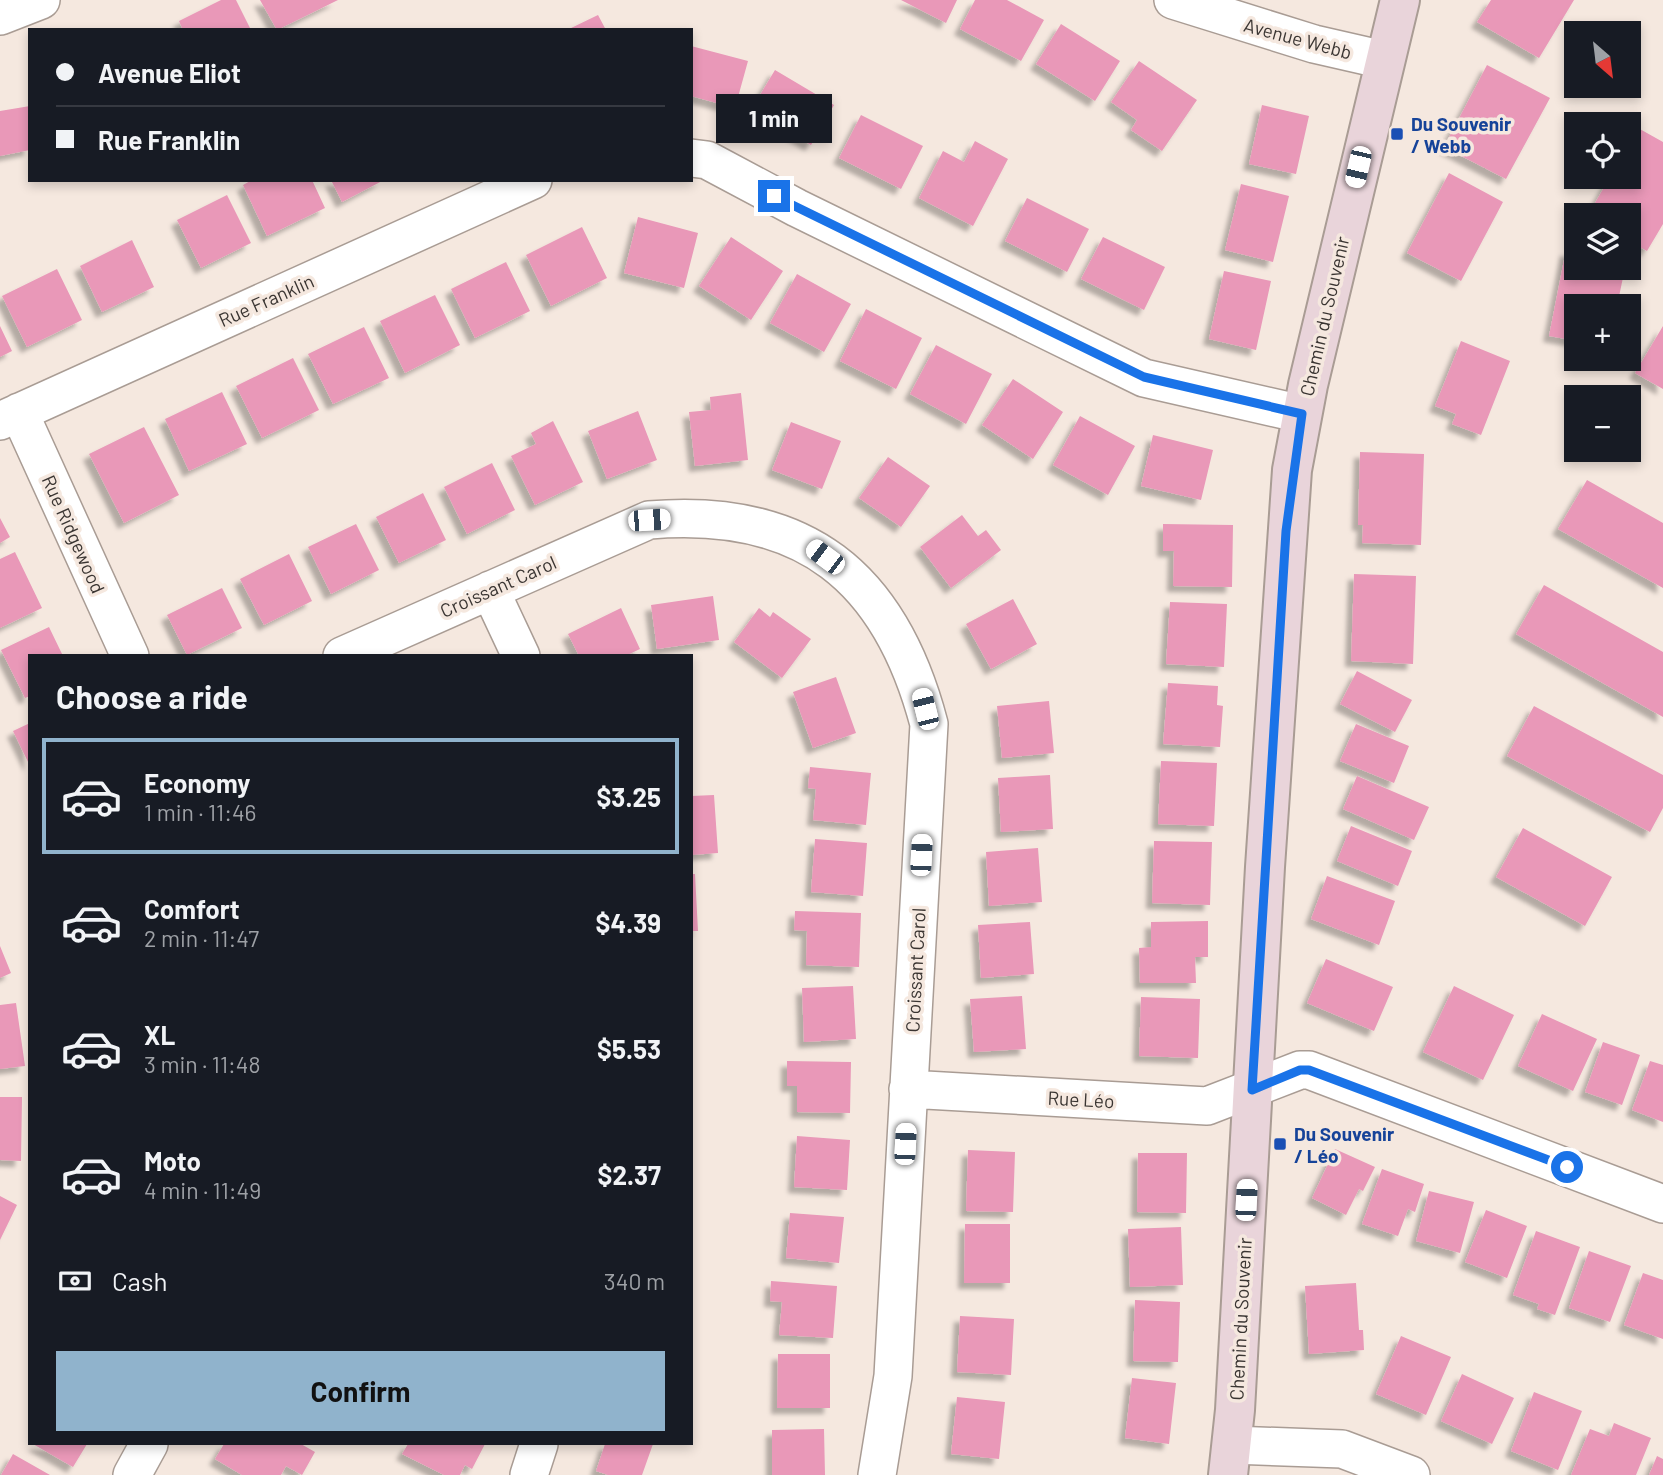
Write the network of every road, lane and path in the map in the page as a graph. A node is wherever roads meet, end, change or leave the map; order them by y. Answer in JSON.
{"nodes":[{"id":1,"x":41,"y":0,"type":"edge"},
{"id":2,"x":1173,"y":0,"type":"edge"},
{"id":3,"x":1400,"y":0,"type":"edge"},
{"id":4,"x":0,"y":16,"type":"edge"},
{"id":5,"x":1384,"y":60,"type":"junction"},
{"id":6,"x":693,"y":158,"type":"edge"},
{"id":7,"x":529,"y":182,"type":"edge"},
{"id":8,"x":1302,"y":414,"type":"junction"},
{"id":9,"x":9,"y":417,"type":"edge"},
{"id":10,"x":490,"y":590,"type":"junction"},
{"id":11,"x":129,"y":654,"type":"edge"},
{"id":12,"x":346,"y":654,"type":"edge"},
{"id":13,"x":520,"y":654,"type":"edge"},
{"id":14,"x":908,"y":1089,"type":"junction"},
{"id":15,"x":1252,"y":1090,"type":"junction"},
{"id":16,"x":1663,"y":1204,"type":"edge"},
{"id":17,"x":148,"y":1445,"type":"edge"},
{"id":18,"x":538,"y":1445,"type":"edge"},
{"id":19,"x":1230,"y":1460,"type":"edge"},
{"id":20,"x":132,"y":1475,"type":"edge"},
{"id":21,"x":529,"y":1475,"type":"edge"},
{"id":22,"x":877,"y":1475,"type":"edge"},
{"id":23,"x":1411,"y":1475,"type":"edge"}],
"edges":[{"from":1,"to":4,"type":"street"},
{"from":2,"to":5,"type":"street","name":"Avenue Webb"},
{"from":3,"to":5,"type":"street","name":"Chemin du Souvenir"},
{"from":5,"to":8,"type":"street","name":"Chemin du Souvenir"},
{"from":6,"to":8,"type":"street"},
{"from":7,"to":9,"type":"street","name":"Rue Franklin"},
{"from":8,"to":15,"type":"street","name":"Chemin du Souvenir"},
{"from":9,"to":11,"type":"street","name":"Rue Ridgewood"},
{"from":10,"to":12,"type":"street","name":"Croissant Carol"},
{"from":10,"to":13,"type":"street"},
{"from":10,"to":14,"type":"street","name":"Croissant Carol"},
{"from":14,"to":15,"type":"street","name":"Rue Léo"},
{"from":14,"to":22,"type":"street","name":"Croissant Carol"},
{"from":15,"to":16,"type":"street","name":"Rue Léo"},
{"from":15,"to":19,"type":"street","name":"Chemin du Souvenir"},
{"from":17,"to":20,"type":"street"},
{"from":18,"to":21,"type":"street"},
{"from":19,"to":23,"type":"street"}]}
